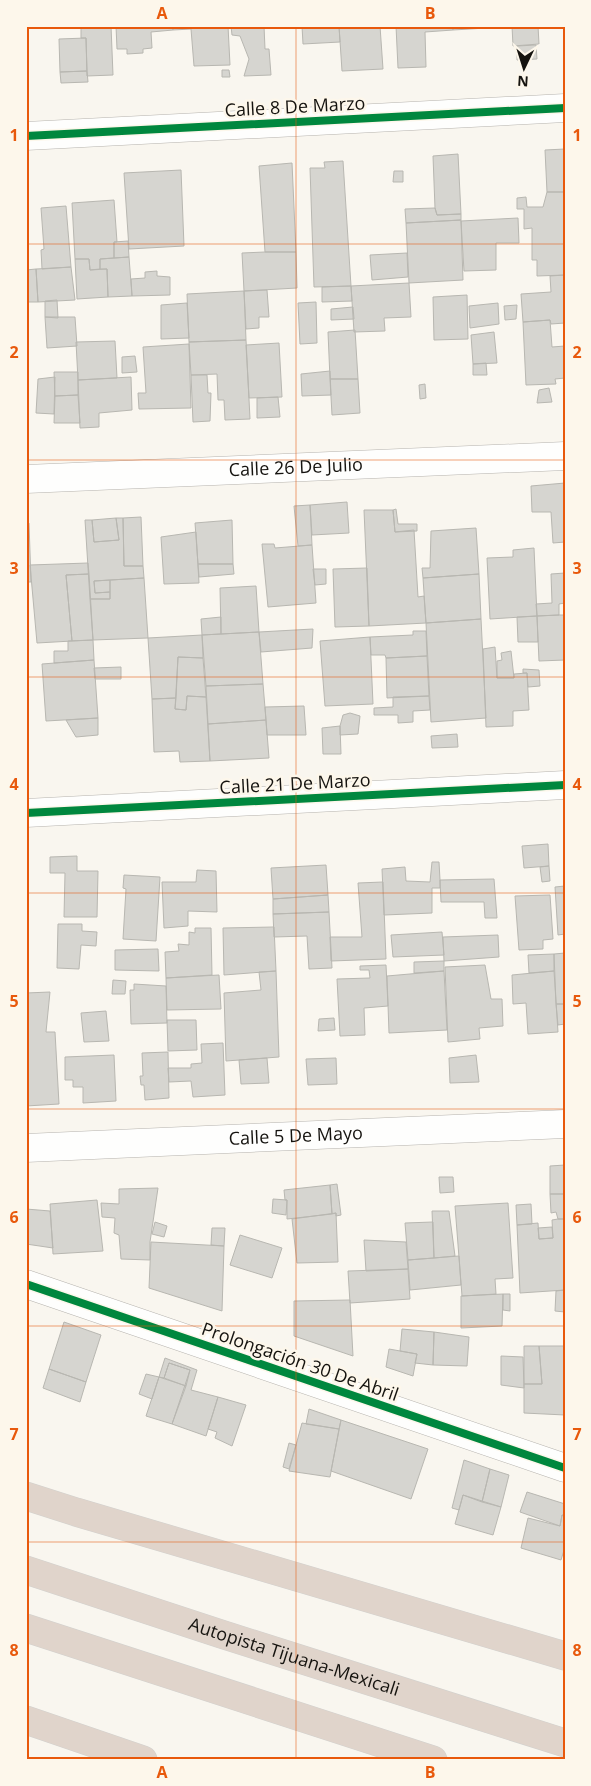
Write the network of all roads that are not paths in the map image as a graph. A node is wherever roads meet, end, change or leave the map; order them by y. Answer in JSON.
{"nodes":[{"id":1,"x":565,"y":108,"type":"edge"},
{"id":2,"x":26,"y":136,"type":"edge"},
{"id":3,"x":565,"y":456,"type":"edge"},
{"id":4,"x":26,"y":479,"type":"edge"},
{"id":5,"x":565,"y":785,"type":"edge"},
{"id":6,"x":26,"y":813,"type":"edge"},
{"id":7,"x":565,"y":1124,"type":"edge"},
{"id":8,"x":26,"y":1148,"type":"edge"},
{"id":9,"x":26,"y":1284,"type":"edge"},
{"id":10,"x":562,"y":1466,"type":"edge"},
{"id":11,"x":26,"y":1496,"type":"edge"},
{"id":12,"x":26,"y":1570,"type":"edge"},
{"id":13,"x":26,"y":1628,"type":"edge"},
{"id":14,"x":565,"y":1656,"type":"edge"},
{"id":15,"x":26,"y":1720,"type":"edge"},
{"id":16,"x":565,"y":1743,"type":"edge"},
{"id":17,"x":143,"y":1760,"type":"edge"},
{"id":18,"x":433,"y":1760,"type":"edge"}],
"edges":[{"from":1,"to":2,"type":"street","name":"Calle 8 De Marzo"},
{"from":3,"to":4,"type":"street","name":"Calle 26 De Julio"},
{"from":5,"to":6,"type":"street","name":"Calle 21 De Marzo"},
{"from":7,"to":8,"type":"street","name":"Calle 5 De Mayo"},
{"from":9,"to":10,"type":"street","name":"Prolongación 30 De Abril"},
{"from":11,"to":14,"type":"highway"},
{"from":12,"to":16,"type":"highway","name":"Autopista Tijuana-Mexicali"},
{"from":13,"to":18,"type":"highway"},
{"from":15,"to":17,"type":"highway"}]}
